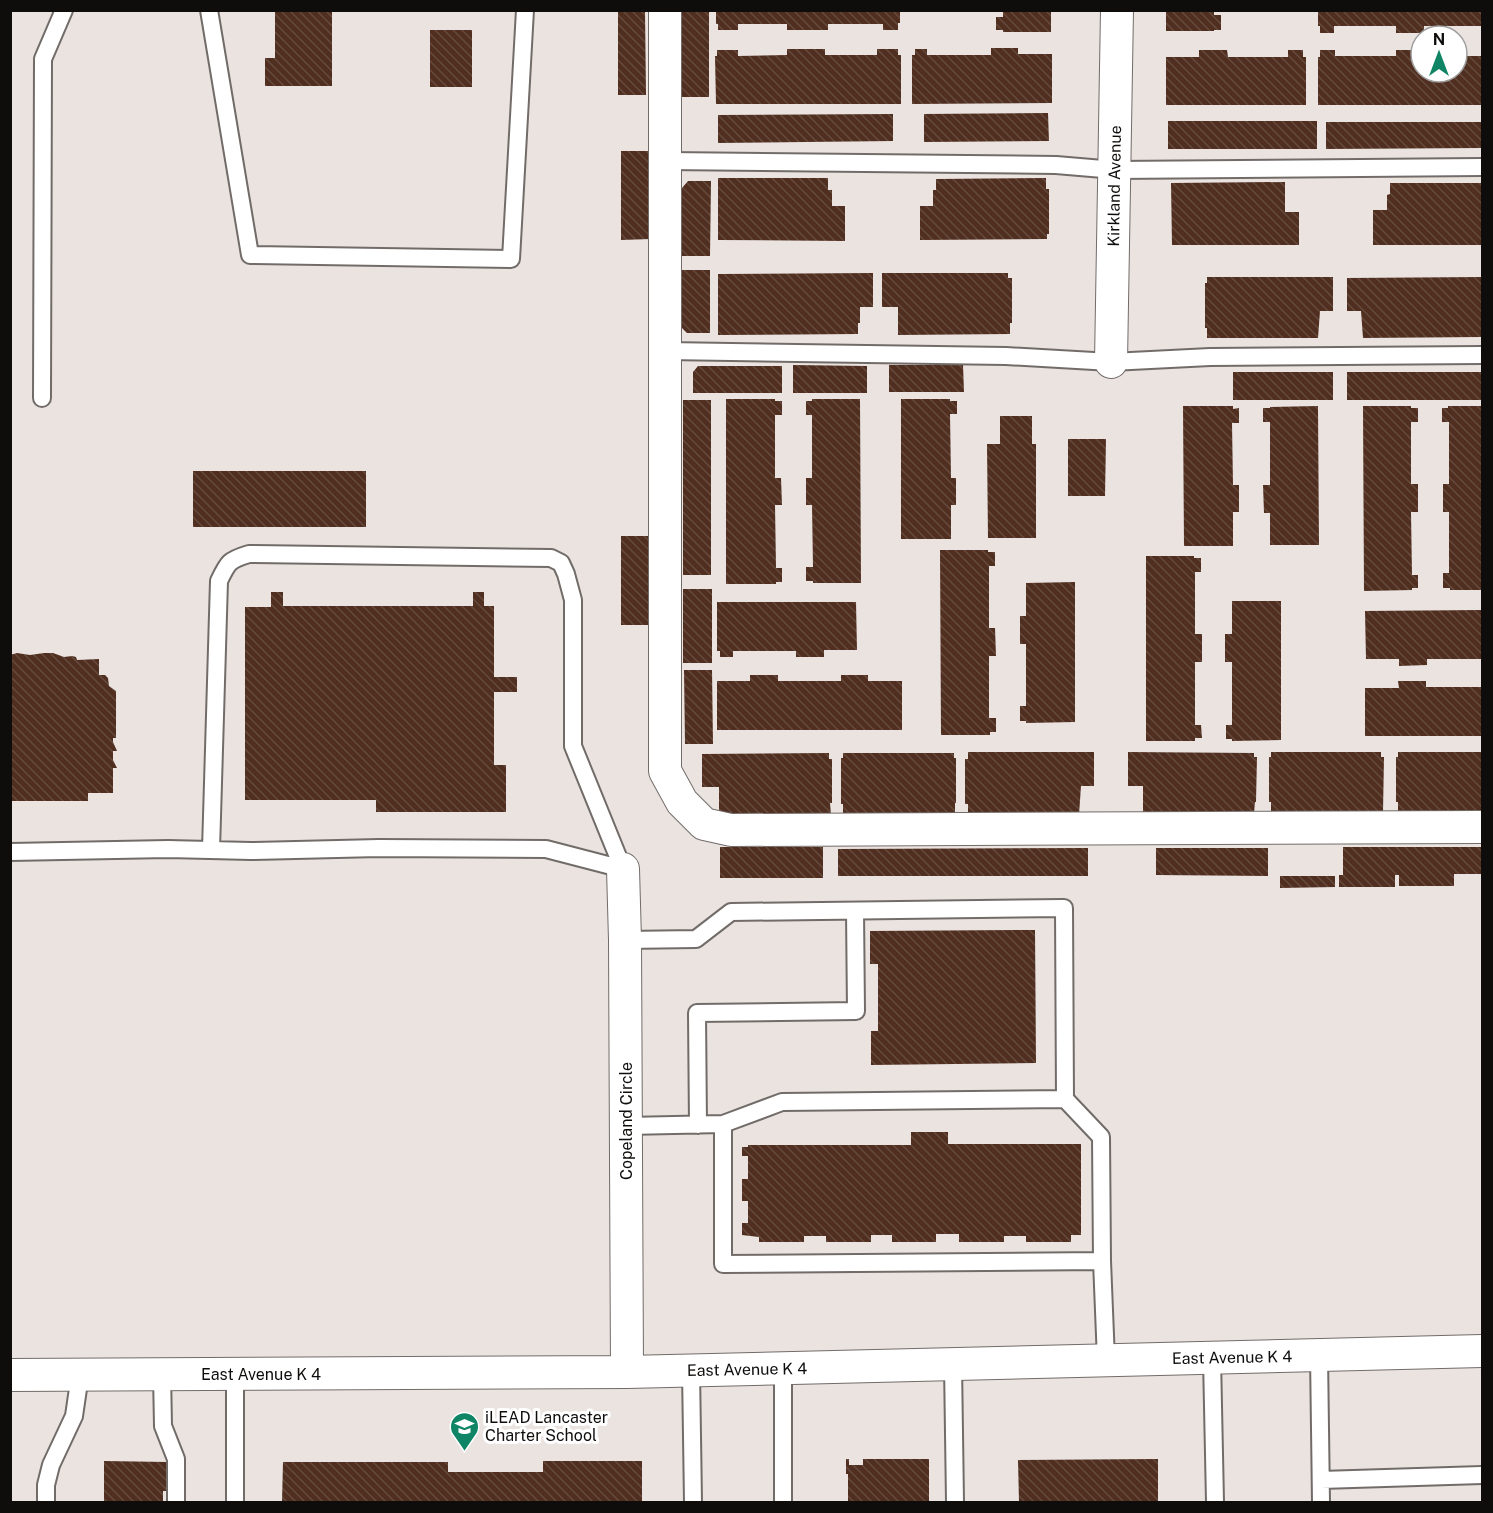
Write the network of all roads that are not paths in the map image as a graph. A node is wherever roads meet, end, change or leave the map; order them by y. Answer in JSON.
{"nodes":[{"id":1,"x":64,"y":10,"type":"edge"},
{"id":2,"x":209,"y":10,"type":"edge"},
{"id":3,"x":525,"y":10,"type":"edge"},
{"id":4,"x":665,"y":10,"type":"edge"},
{"id":5,"x":1117,"y":10,"type":"edge"},
{"id":6,"x":666,"y":161,"type":"junction"},
{"id":7,"x":1482,"y":167,"type":"edge"},
{"id":8,"x":1115,"y":170,"type":"junction"},
{"id":9,"x":666,"y":351,"type":"junction"},
{"id":10,"x":1482,"y":355,"type":"edge"},
{"id":11,"x":1111,"y":362,"type":"junction"},
{"id":12,"x":42,"y":398,"type":"dead end"},
{"id":13,"x":1482,"y":827,"type":"edge"},
{"id":14,"x":211,"y":850,"type":"junction"},
{"id":15,"x":10,"y":852,"type":"edge"},
{"id":16,"x":623,"y":869,"type":"junction"},
{"id":17,"x":855,"y":911,"type":"junction"},
{"id":18,"x":625,"y":940,"type":"junction"},
{"id":19,"x":1065,"y":1099,"type":"junction"},
{"id":20,"x":723,"y":1124,"type":"junction"},
{"id":21,"x":698,"y":1125,"type":"junction"},
{"id":22,"x":626,"y":1126,"type":"junction"},
{"id":23,"x":1102,"y":1261,"type":"junction"},
{"id":24,"x":1482,"y":1351,"type":"edge"},
{"id":25,"x":1319,"y":1355,"type":"junction"},
{"id":26,"x":1212,"y":1358,"type":"junction"},
{"id":27,"x":1106,"y":1360,"type":"junction"},
{"id":28,"x":953,"y":1364,"type":"junction"},
{"id":29,"x":783,"y":1368,"type":"junction"},
{"id":30,"x":690,"y":1370,"type":"junction"},
{"id":31,"x":627,"y":1372,"type":"junction"},
{"id":32,"x":162,"y":1374,"type":"junction"},
{"id":33,"x":236,"y":1374,"type":"junction"},
{"id":34,"x":10,"y":1375,"type":"edge"},
{"id":35,"x":80,"y":1375,"type":"junction"},
{"id":36,"x":1482,"y":1474,"type":"edge"},
{"id":37,"x":1321,"y":1480,"type":"junction"},
{"id":38,"x":46,"y":1503,"type":"edge"},
{"id":39,"x":176,"y":1503,"type":"edge"},
{"id":40,"x":235,"y":1503,"type":"edge"},
{"id":41,"x":693,"y":1503,"type":"edge"},
{"id":42,"x":783,"y":1503,"type":"edge"},
{"id":43,"x":955,"y":1503,"type":"edge"},
{"id":44,"x":1215,"y":1503,"type":"edge"},
{"id":45,"x":1321,"y":1503,"type":"edge"}],
"edges":[{"from":1,"to":12,"type":"lane"},
{"from":2,"to":3,"type":"lane"},
{"from":4,"to":6,"type":"street"},
{"from":5,"to":8,"type":"street","name":"Kirkland Avenue"},
{"from":6,"to":8,"type":"lane"},
{"from":6,"to":9,"type":"street"},
{"from":7,"to":8,"type":"lane"},
{"from":8,"to":11,"type":"street","name":"Kirkland Avenue"},
{"from":9,"to":11,"type":"lane"},
{"from":9,"to":13,"type":"street"},
{"from":10,"to":11,"type":"lane"},
{"from":14,"to":15,"type":"lane"},
{"from":14,"to":16,"type":"lane"},
{"from":14,"to":16,"type":"lane"},
{"from":16,"to":18,"type":"street","name":"Copeland Circle"},
{"from":17,"to":18,"type":"lane"},
{"from":17,"to":19,"type":"lane"},
{"from":17,"to":21,"type":"lane"},
{"from":18,"to":22,"type":"street","name":"Copeland Circle"},
{"from":19,"to":20,"type":"lane"},
{"from":19,"to":23,"type":"lane"},
{"from":20,"to":21,"type":"lane"},
{"from":20,"to":23,"type":"lane"},
{"from":21,"to":22,"type":"lane"},
{"from":22,"to":31,"type":"street","name":"Copeland Circle"},
{"from":23,"to":27,"type":"lane"},
{"from":24,"to":25,"type":"street","name":"East Avenue K 4"},
{"from":25,"to":26,"type":"street","name":"East Avenue K 4"},
{"from":25,"to":37,"type":"lane"},
{"from":26,"to":27,"type":"street","name":"East Avenue K 4"},
{"from":26,"to":44,"type":"lane"},
{"from":27,"to":28,"type":"street","name":"East Avenue K 4"},
{"from":28,"to":29,"type":"street","name":"East Avenue K 4"},
{"from":28,"to":43,"type":"lane"},
{"from":29,"to":30,"type":"street","name":"East Avenue K 4"},
{"from":29,"to":42,"type":"lane"},
{"from":30,"to":31,"type":"street","name":"East Avenue K 4"},
{"from":30,"to":41,"type":"lane"},
{"from":31,"to":33,"type":"street","name":"East Avenue K 4"},
{"from":32,"to":33,"type":"street","name":"East Avenue K 4"},
{"from":32,"to":35,"type":"street","name":"East Avenue K 4"},
{"from":32,"to":39,"type":"lane"},
{"from":33,"to":40,"type":"lane"},
{"from":34,"to":35,"type":"street","name":"East Avenue K 4"},
{"from":35,"to":38,"type":"lane"},
{"from":36,"to":37,"type":"lane"},
{"from":37,"to":45,"type":"lane"}]}
